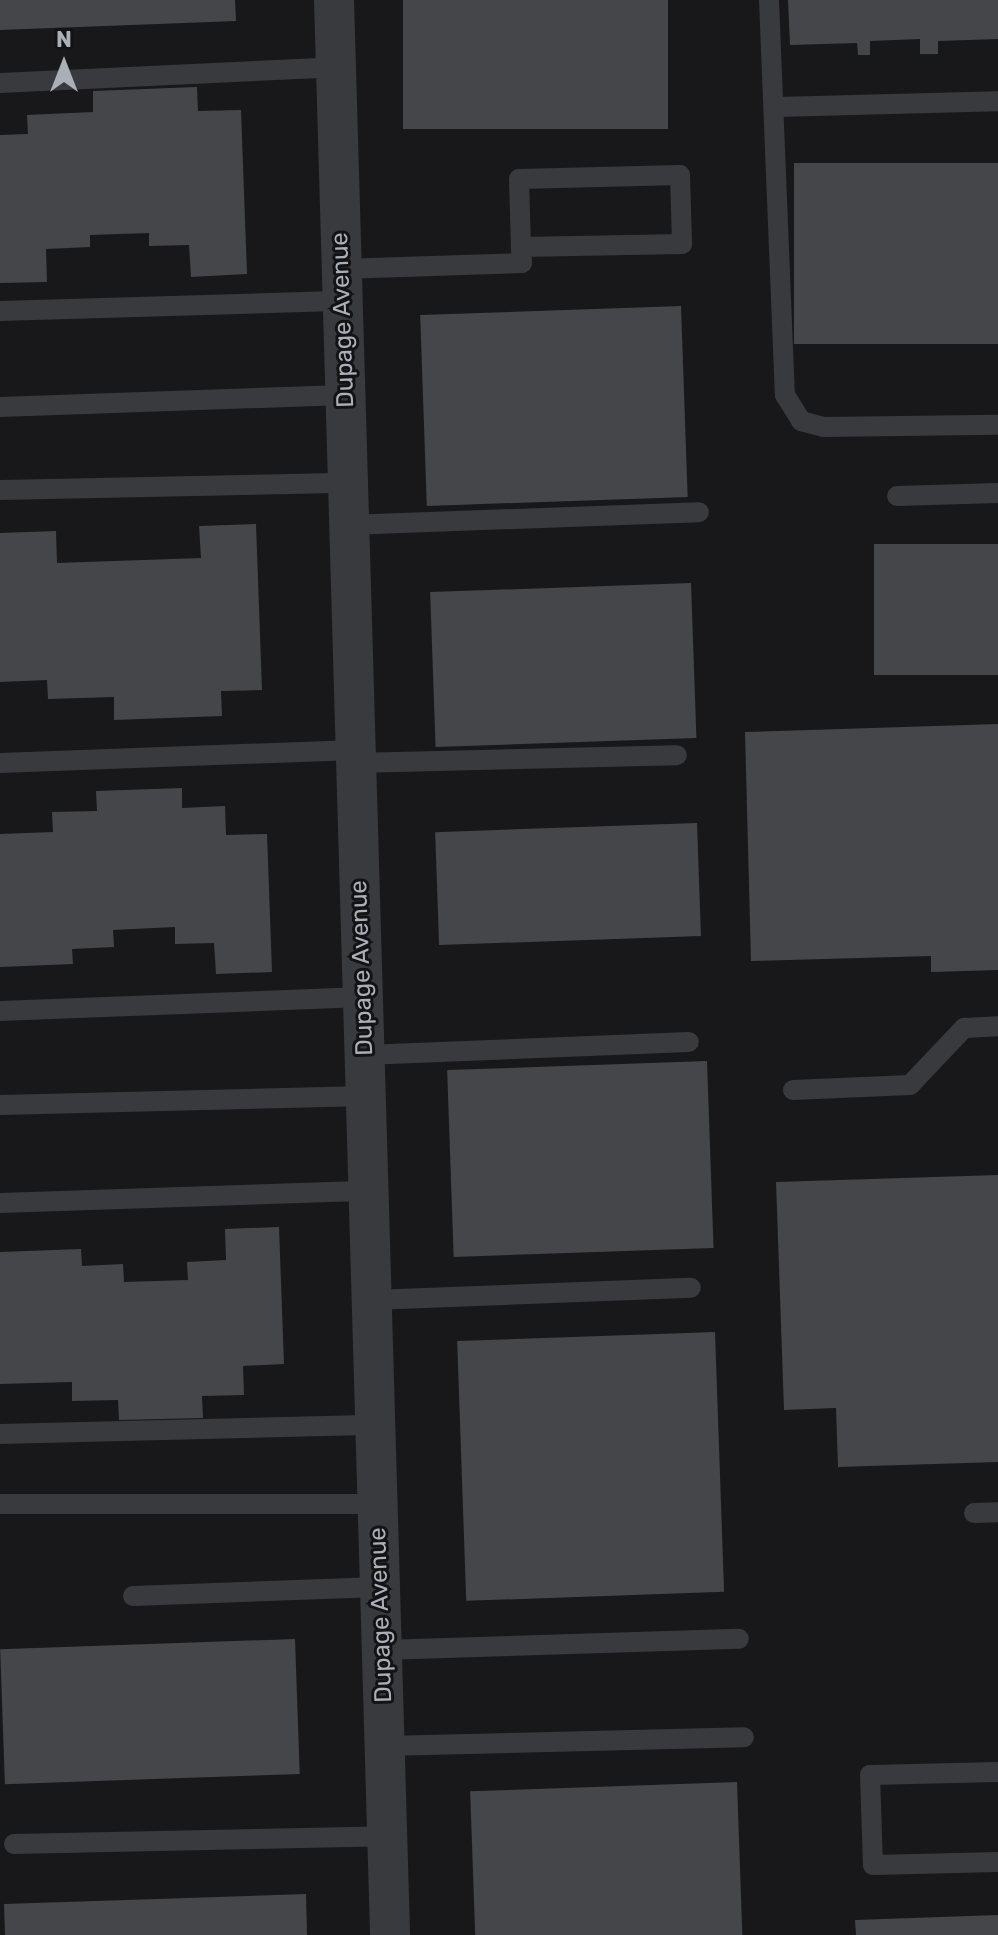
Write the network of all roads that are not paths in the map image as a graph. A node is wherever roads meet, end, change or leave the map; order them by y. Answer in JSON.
{"nodes":[{"id":1,"x":334,"y":0,"type":"edge"},
{"id":2,"x":769,"y":0,"type":"edge"},
{"id":3,"x":336,"y":67,"type":"junction"},
{"id":4,"x":0,"y":83,"type":"edge"},
{"id":5,"x":998,"y":101,"type":"edge"},
{"id":6,"x":776,"y":107,"type":"junction"},
{"id":7,"x":521,"y":247,"type":"junction"},
{"id":8,"x":342,"y":285,"type":"junction"},
{"id":9,"x":0,"y":311,"type":"edge"},
{"id":10,"x":345,"y":395,"type":"junction"},
{"id":11,"x":0,"y":407,"type":"edge"},
{"id":12,"x":998,"y":425,"type":"edge"},
{"id":13,"x":347,"y":483,"type":"junction"},
{"id":14,"x":0,"y":490,"type":"edge"},
{"id":15,"x":998,"y":493,"type":"edge"},
{"id":16,"x":897,"y":496,"type":"dead end"},
{"id":17,"x":699,"y":512,"type":"dead end"},
{"id":18,"x":348,"y":525,"type":"junction"},
{"id":19,"x":677,"y":755,"type":"dead end"},
{"id":20,"x":355,"y":757,"type":"junction"},
{"id":21,"x":0,"y":763,"type":"edge"},
{"id":22,"x":363,"y":997,"type":"junction"},
{"id":23,"x":0,"y":1011,"type":"edge"},
{"id":24,"x":998,"y":1026,"type":"edge"},
{"id":25,"x":689,"y":1042,"type":"dead end"},
{"id":26,"x":364,"y":1055,"type":"junction"},
{"id":27,"x":793,"y":1090,"type":"dead end"},
{"id":28,"x":366,"y":1096,"type":"junction"},
{"id":29,"x":0,"y":1105,"type":"edge"},
{"id":30,"x":368,"y":1191,"type":"junction"},
{"id":31,"x":0,"y":1203,"type":"edge"},
{"id":32,"x":691,"y":1288,"type":"dead end"},
{"id":33,"x":372,"y":1300,"type":"junction"},
{"id":34,"x":375,"y":1425,"type":"junction"},
{"id":35,"x":0,"y":1434,"type":"edge"},
{"id":36,"x":0,"y":1504,"type":"edge"},
{"id":37,"x":377,"y":1504,"type":"junction"},
{"id":38,"x":998,"y":1512,"type":"edge"},
{"id":39,"x":974,"y":1513,"type":"dead end"},
{"id":40,"x":380,"y":1587,"type":"junction"},
{"id":41,"x":133,"y":1596,"type":"dead end"},
{"id":42,"x":739,"y":1639,"type":"dead end"},
{"id":43,"x":382,"y":1650,"type":"junction"},
{"id":44,"x":744,"y":1737,"type":"dead end"},
{"id":45,"x":385,"y":1746,"type":"junction"},
{"id":46,"x":998,"y":1772,"type":"edge"},
{"id":47,"x":387,"y":1836,"type":"junction"},
{"id":48,"x":14,"y":1844,"type":"dead end"},
{"id":49,"x":998,"y":1862,"type":"edge"},
{"id":50,"x":390,"y":1935,"type":"edge"}],
"edges":[{"from":1,"to":3,"type":"street","name":"Dupage Avenue"},
{"from":2,"to":6,"type":"lane"},
{"from":3,"to":4,"type":"lane"},
{"from":3,"to":8,"type":"street","name":"Dupage Avenue"},
{"from":5,"to":6,"type":"lane"},
{"from":6,"to":12,"type":"lane"},
{"from":7,"to":7,"type":"lane"},
{"from":7,"to":8,"type":"lane"},
{"from":8,"to":9,"type":"lane"},
{"from":8,"to":10,"type":"street","name":"Dupage Avenue"},
{"from":10,"to":11,"type":"lane"},
{"from":10,"to":13,"type":"street","name":"Dupage Avenue"},
{"from":13,"to":14,"type":"lane"},
{"from":13,"to":18,"type":"street","name":"Dupage Avenue"},
{"from":15,"to":16,"type":"lane"},
{"from":17,"to":18,"type":"lane"},
{"from":18,"to":20,"type":"street","name":"Dupage Avenue"},
{"from":19,"to":20,"type":"lane"},
{"from":20,"to":21,"type":"lane"},
{"from":20,"to":22,"type":"street","name":"Dupage Avenue"},
{"from":22,"to":23,"type":"lane"},
{"from":22,"to":26,"type":"street","name":"Dupage Avenue"},
{"from":24,"to":27,"type":"lane"},
{"from":25,"to":26,"type":"lane"},
{"from":26,"to":28,"type":"street","name":"Dupage Avenue"},
{"from":28,"to":29,"type":"lane"},
{"from":28,"to":30,"type":"street","name":"Dupage Avenue"},
{"from":30,"to":31,"type":"lane"},
{"from":30,"to":33,"type":"street","name":"Dupage Avenue"},
{"from":32,"to":33,"type":"lane"},
{"from":33,"to":34,"type":"street","name":"Dupage Avenue"},
{"from":34,"to":35,"type":"lane"},
{"from":34,"to":37,"type":"street","name":"Dupage Avenue"},
{"from":36,"to":37,"type":"lane"},
{"from":37,"to":40,"type":"street","name":"Dupage Avenue"},
{"from":38,"to":39,"type":"lane"},
{"from":40,"to":41,"type":"lane"},
{"from":40,"to":43,"type":"street","name":"Dupage Avenue"},
{"from":42,"to":43,"type":"lane"},
{"from":43,"to":45,"type":"street","name":"Dupage Avenue"},
{"from":44,"to":45,"type":"lane"},
{"from":45,"to":47,"type":"street","name":"Dupage Avenue"},
{"from":46,"to":49,"type":"lane"},
{"from":47,"to":48,"type":"lane"},
{"from":47,"to":50,"type":"street","name":"Dupage Avenue"}]}
